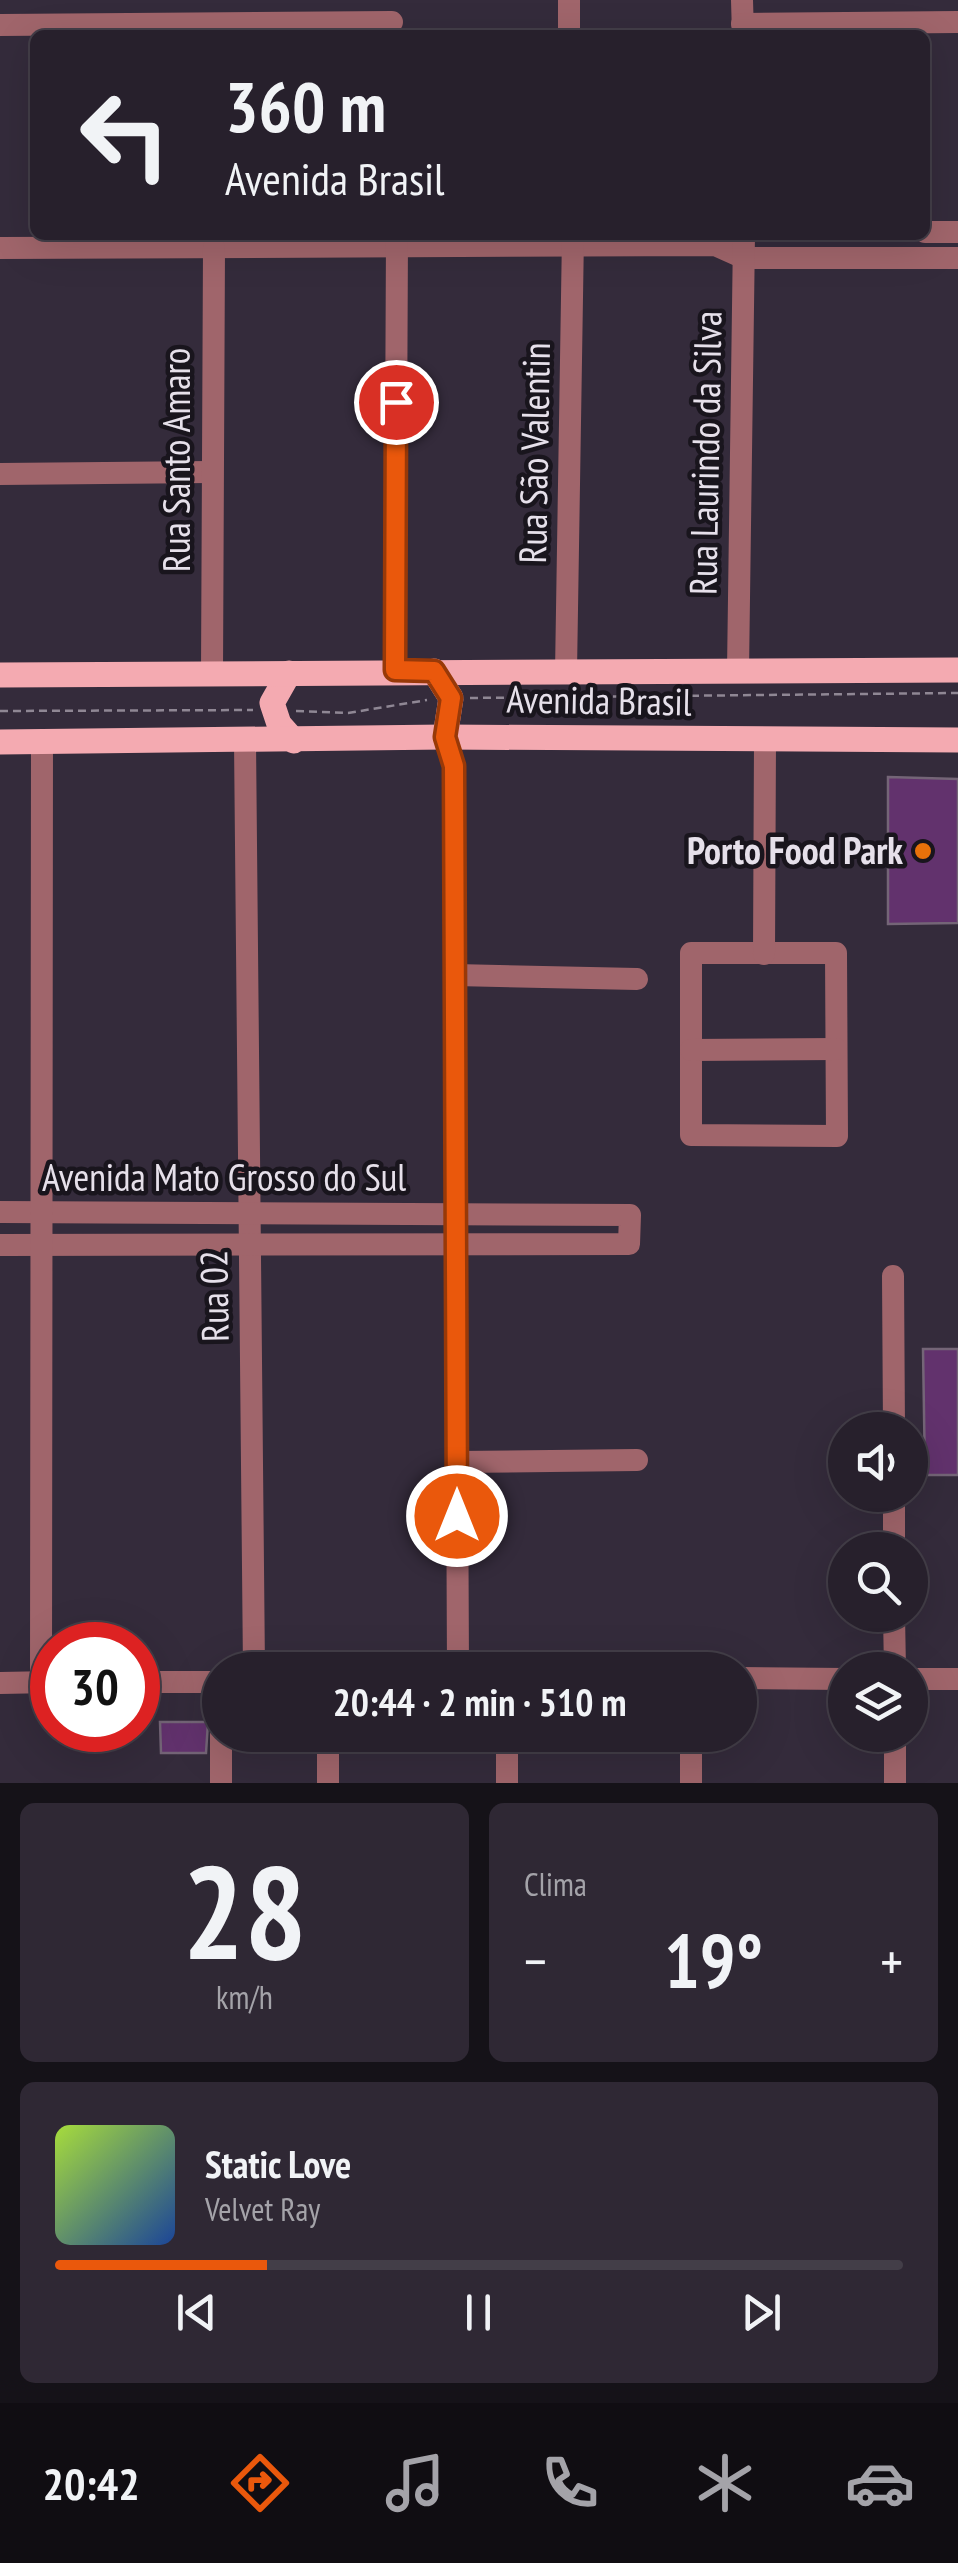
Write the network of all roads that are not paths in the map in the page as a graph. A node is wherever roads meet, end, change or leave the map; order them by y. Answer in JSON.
{"nodes":[{"id":1,"x":569,"y":0,"type":"edge"},
{"id":2,"x":742,"y":0,"type":"edge"},
{"id":3,"x":392,"y":19,"type":"edge"},
{"id":4,"x":958,"y":22,"type":"edge"},
{"id":5,"x":0,"y":25,"type":"edge"},
{"id":6,"x":570,"y":30,"type":"edge"},
{"id":7,"x":742,"y":30,"type":"edge"},
{"id":8,"x":930,"y":232,"type":"edge"},
{"id":9,"x":958,"y":232,"type":"edge"},
{"id":10,"x":573,"y":241,"type":"edge"},
{"id":11,"x":397,"y":242,"type":"edge"},
{"id":12,"x":744,"y":243,"type":"edge"},
{"id":13,"x":0,"y":248,"type":"edge"},
{"id":14,"x":214,"y":248,"type":"junction"},
{"id":15,"x":958,"y":258,"type":"edge"},
{"id":16,"x":210,"y":472,"type":"junction"},
{"id":17,"x":0,"y":474,"type":"edge"},
{"id":18,"x":395,"y":670,"type":"junction"},
{"id":19,"x":958,"y":670,"type":"edge"},
{"id":20,"x":434,"y":671,"type":"junction"},
{"id":21,"x":738,"y":671,"type":"junction"},
{"id":22,"x":289,"y":672,"type":"junction"},
{"id":23,"x":566,"y":672,"type":"junction"},
{"id":24,"x":212,"y":674,"type":"junction"},
{"id":25,"x":0,"y":675,"type":"edge"},
{"id":26,"x":445,"y":737,"type":"junction"},
{"id":27,"x":958,"y":740,"type":"edge"},
{"id":28,"x":244,"y":741,"type":"junction"},
{"id":29,"x":294,"y":741,"type":"junction"},
{"id":30,"x":765,"y":741,"type":"junction"},
{"id":31,"x":0,"y":742,"type":"edge"},
{"id":32,"x":42,"y":742,"type":"junction"},
{"id":33,"x":764,"y":954,"type":"junction"},
{"id":34,"x":455,"y":975,"type":"junction"},
{"id":35,"x":637,"y":979,"type":"dead end"},
{"id":36,"x":836,"y":1048,"type":"junction"},
{"id":37,"x":691,"y":1050,"type":"junction"},
{"id":38,"x":0,"y":1212,"type":"edge"},
{"id":39,"x":42,"y":1212,"type":"junction"},
{"id":40,"x":249,"y":1212,"type":"junction"},
{"id":41,"x":456,"y":1214,"type":"junction"},
{"id":42,"x":250,"y":1245,"type":"junction"},
{"id":43,"x":456,"y":1245,"type":"junction"},
{"id":44,"x":0,"y":1246,"type":"edge"},
{"id":45,"x":42,"y":1246,"type":"junction"},
{"id":46,"x":893,"y":1276,"type":"dead end"},
{"id":47,"x":894,"y":1412,"type":"edge"},
{"id":48,"x":637,"y":1460,"type":"dead end"},
{"id":49,"x":457,"y":1462,"type":"junction"},
{"id":50,"x":46,"y":1622,"type":"edge"},
{"id":51,"x":254,"y":1652,"type":"edge"},
{"id":52,"x":458,"y":1652,"type":"edge"},
{"id":53,"x":757,"y":1678,"type":"edge"},
{"id":54,"x":828,"y":1679,"type":"edge"},
{"id":55,"x":928,"y":1679,"type":"edge"},
{"id":56,"x":958,"y":1679,"type":"edge"},
{"id":57,"x":30,"y":1682,"type":"edge"},
{"id":58,"x":160,"y":1682,"type":"edge"},
{"id":59,"x":202,"y":1682,"type":"edge"},
{"id":60,"x":0,"y":1683,"type":"edge"},
{"id":61,"x":222,"y":1752,"type":"edge"},
{"id":62,"x":328,"y":1752,"type":"edge"},
{"id":63,"x":507,"y":1752,"type":"edge"},
{"id":64,"x":691,"y":1752,"type":"edge"},
{"id":65,"x":895,"y":1752,"type":"edge"},
{"id":66,"x":221,"y":1783,"type":"edge"},
{"id":67,"x":328,"y":1783,"type":"edge"},
{"id":68,"x":507,"y":1783,"type":"edge"},
{"id":69,"x":690,"y":1783,"type":"edge"},
{"id":70,"x":895,"y":1783,"type":"edge"}],
"edges":[{"from":1,"to":6,"type":"street"},
{"from":2,"to":7,"type":"street"},
{"from":3,"to":5,"type":"street"},
{"from":4,"to":7,"type":"street"},
{"from":8,"to":9,"type":"street"},
{"from":10,"to":11,"type":"street"},
{"from":10,"to":12,"type":"street"},
{"from":10,"to":23,"type":"street","name":"Rua São Valentin"},
{"from":11,"to":14,"type":"street"},
{"from":11,"to":18,"type":"street"},
{"from":12,"to":15,"type":"street"},
{"from":12,"to":21,"type":"street","name":"Rua Laurindo da Silva"},
{"from":13,"to":14,"type":"street"},
{"from":14,"to":16,"type":"street","name":"Rua Santo Amaro"},
{"from":16,"to":17,"type":"street"},
{"from":16,"to":24,"type":"street","name":"Rua Santo Amaro"},
{"from":18,"to":20,"type":"main road","name":"Avenida Brasil"},
{"from":18,"to":22,"type":"main road","name":"Avenida Brasil"},
{"from":19,"to":21,"type":"main road","name":"Avenida Brasil"},
{"from":20,"to":23,"type":"main road","name":"Avenida Brasil"},
{"from":20,"to":26,"type":"main road"},
{"from":21,"to":23,"type":"main road","name":"Avenida Brasil"},
{"from":22,"to":24,"type":"main road","name":"Avenida Brasil"},
{"from":22,"to":29,"type":"main road"},
{"from":24,"to":25,"type":"main road","name":"Avenida Brasil"},
{"from":26,"to":29,"type":"main road","name":"Avenida Brasil"},
{"from":26,"to":30,"type":"main road","name":"Avenida Brasil"},
{"from":26,"to":34,"type":"street"},
{"from":27,"to":30,"type":"main road","name":"Avenida Brasil"},
{"from":28,"to":29,"type":"main road","name":"Avenida Brasil"},
{"from":28,"to":32,"type":"main road","name":"Avenida Brasil"},
{"from":28,"to":40,"type":"street","name":"Rua 02"},
{"from":30,"to":33,"type":"street"},
{"from":31,"to":32,"type":"main road","name":"Avenida Brasil"},
{"from":32,"to":39,"type":"street"},
{"from":33,"to":36,"type":"street"},
{"from":33,"to":37,"type":"street"},
{"from":34,"to":35,"type":"street"},
{"from":34,"to":41,"type":"street"},
{"from":36,"to":37,"type":"street"},
{"from":36,"to":37,"type":"street"},
{"from":38,"to":39,"type":"street","name":"Avenida Mato Grosso do Sul"},
{"from":39,"to":40,"type":"street","name":"Avenida Mato Grosso do Sul"},
{"from":39,"to":45,"type":"street"},
{"from":40,"to":41,"type":"street","name":"Avenida Mato Grosso do Sul"},
{"from":40,"to":42,"type":"street","name":"Rua 02"},
{"from":41,"to":43,"type":"street"},
{"from":41,"to":43,"type":"street","name":"Avenida Mato Grosso do Sul"},
{"from":42,"to":43,"type":"street","name":"Avenida Mato Grosso do Sul"},
{"from":42,"to":45,"type":"street","name":"Avenida Mato Grosso do Sul"},
{"from":42,"to":51,"type":"street","name":"Rua 02"},
{"from":43,"to":49,"type":"street"},
{"from":44,"to":45,"type":"street","name":"Avenida Mato Grosso do Sul"},
{"from":45,"to":50,"type":"street"},
{"from":46,"to":47,"type":"street"},
{"from":48,"to":49,"type":"street"},
{"from":49,"to":52,"type":"street"},
{"from":53,"to":54,"type":"street"},
{"from":55,"to":56,"type":"street"},
{"from":57,"to":60,"type":"street"},
{"from":58,"to":59,"type":"street"},
{"from":61,"to":66,"type":"street"},
{"from":62,"to":67,"type":"street"},
{"from":63,"to":68,"type":"street"},
{"from":64,"to":69,"type":"street"},
{"from":65,"to":70,"type":"street"}]}
